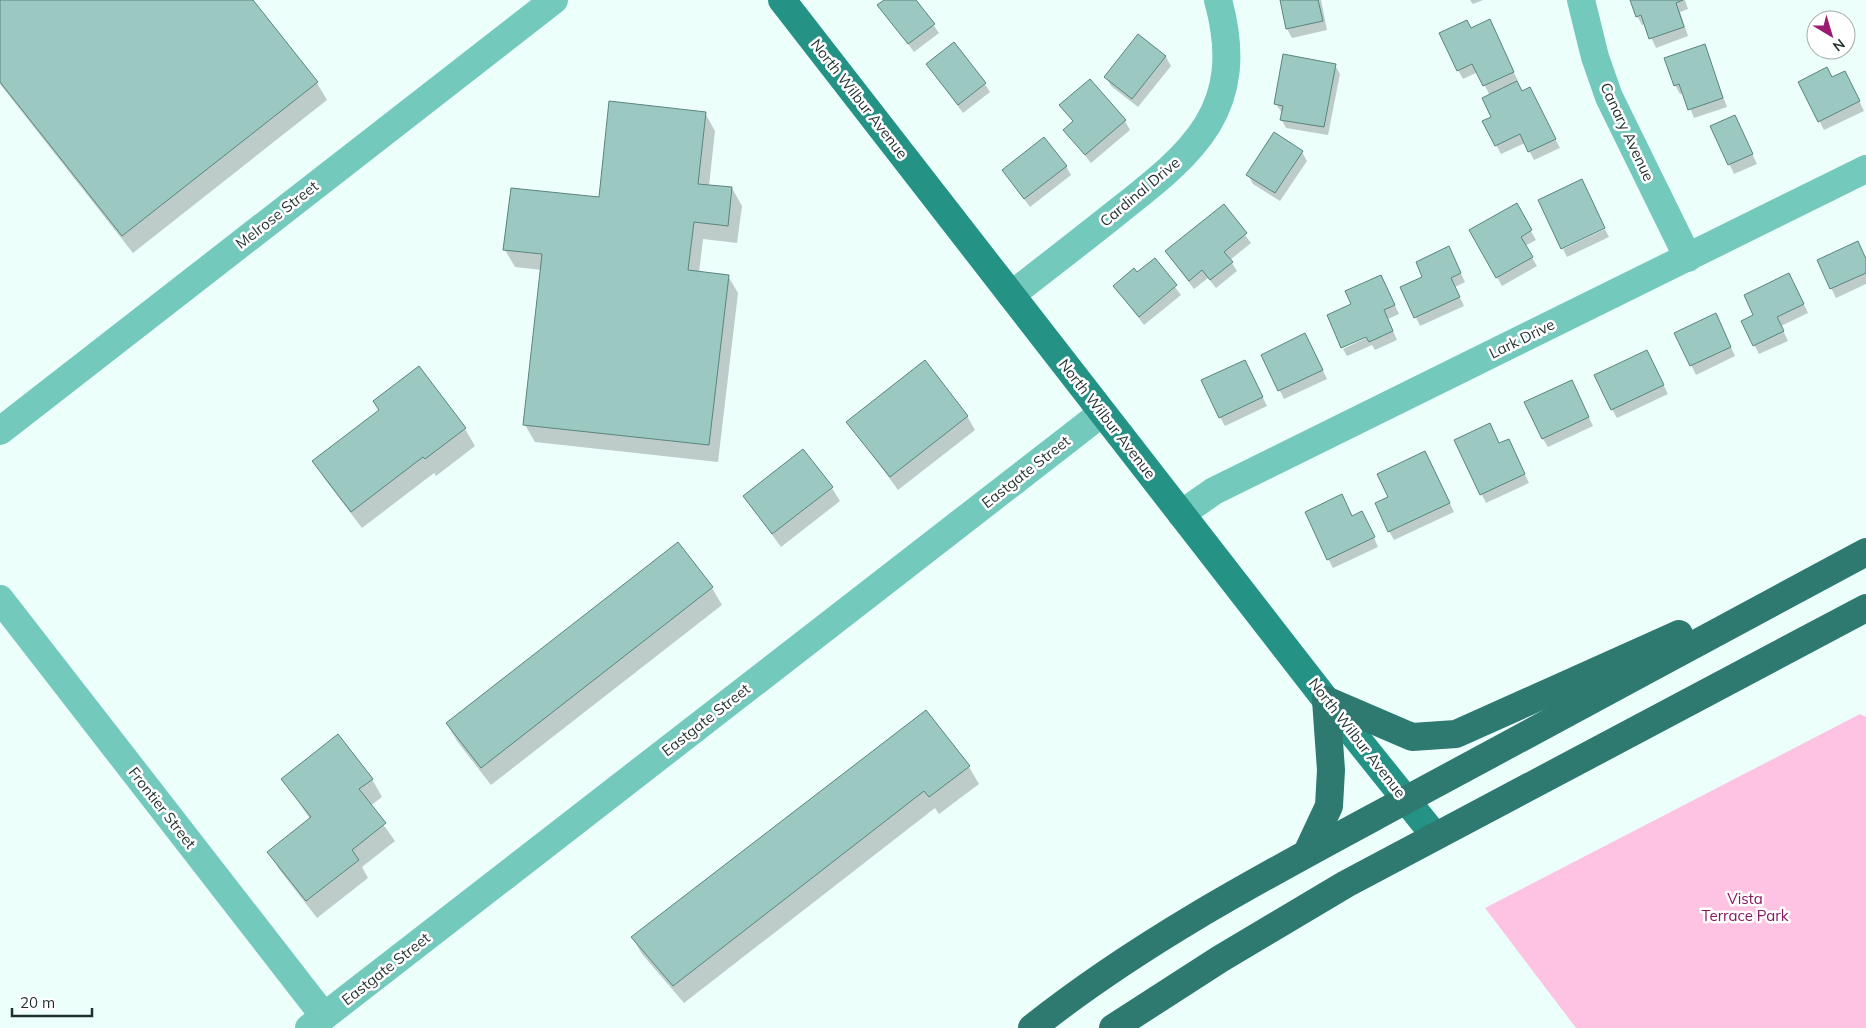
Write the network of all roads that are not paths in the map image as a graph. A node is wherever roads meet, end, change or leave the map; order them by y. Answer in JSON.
{"nodes":[{"id":1,"x":554,"y":0,"type":"edge"},
{"id":2,"x":782,"y":0,"type":"edge"},
{"id":3,"x":1218,"y":0,"type":"edge"},
{"id":4,"x":1581,"y":0,"type":"edge"},
{"id":5,"x":1866,"y":169,"type":"edge"},
{"id":6,"x":1688,"y":258,"type":"junction"},
{"id":7,"x":1011,"y":295,"type":"junction"},
{"id":8,"x":1102,"y":413,"type":"junction"},
{"id":9,"x":0,"y":431,"type":"edge"},
{"id":10,"x":1181,"y":514,"type":"junction"},
{"id":11,"x":1866,"y":551,"type":"edge"},
{"id":12,"x":0,"y":599,"type":"edge"},
{"id":13,"x":1866,"y":608,"type":"edge"},
{"id":14,"x":1326,"y":700,"type":"junction"},
{"id":15,"x":1406,"y":800,"type":"junction"},
{"id":16,"x":1435,"y":836,"type":"junction"},
{"id":17,"x":1307,"y":853,"type":"junction"},
{"id":18,"x":317,"y":1022,"type":"edge"},
{"id":19,"x":1032,"y":1028,"type":"edge"},
{"id":20,"x":1113,"y":1028,"type":"edge"}],
"edges":[{"from":1,"to":9,"type":"street","name":"Melrose Street"},
{"from":2,"to":7,"type":"main road","name":"North Wilbur Avenue"},
{"from":3,"to":7,"type":"street","name":"Cardinal Drive"},
{"from":4,"to":6,"type":"street","name":"Canary Avenue"},
{"from":5,"to":6,"type":"street","name":"Lark Drive"},
{"from":6,"to":10,"type":"street","name":"Lark Drive"},
{"from":7,"to":8,"type":"main road","name":"North Wilbur Avenue"},
{"from":8,"to":10,"type":"main road","name":"North Wilbur Avenue"},
{"from":8,"to":18,"type":"street","name":"Eastgate Street"},
{"from":10,"to":14,"type":"main road","name":"North Wilbur Avenue"},
{"from":11,"to":14,"type":"highway"},
{"from":11,"to":15,"type":"highway"},
{"from":12,"to":18,"type":"street","name":"Frontier Street"},
{"from":13,"to":16,"type":"highway"},
{"from":14,"to":15,"type":"main road","name":"North Wilbur Avenue"},
{"from":14,"to":17,"type":"highway"},
{"from":15,"to":16,"type":"main road","name":"North Wilbur Avenue"},
{"from":15,"to":17,"type":"highway"},
{"from":16,"to":20,"type":"highway"},
{"from":17,"to":19,"type":"highway"}]}
